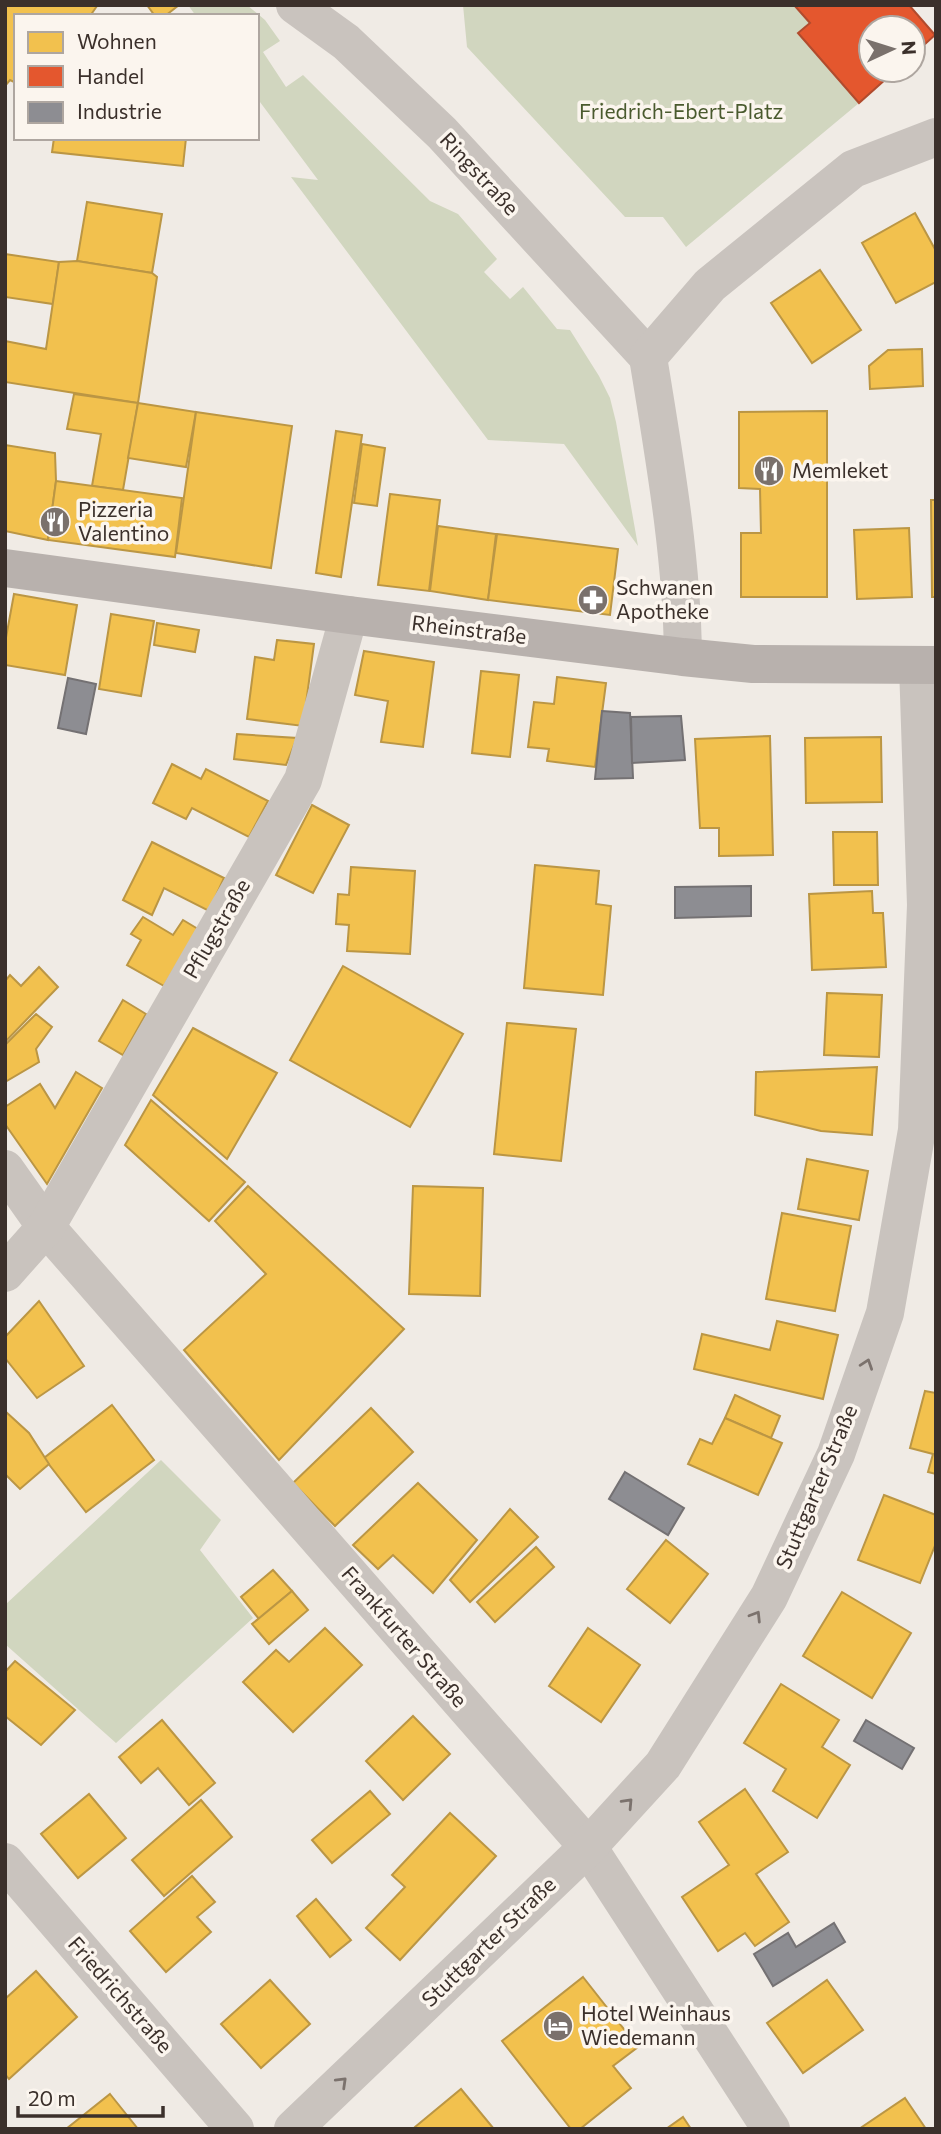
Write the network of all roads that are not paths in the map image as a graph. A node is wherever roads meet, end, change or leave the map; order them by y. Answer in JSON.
{"nodes":[{"id":1,"x":296,"y":5,"type":"edge"},
{"id":2,"x":936,"y":138,"type":"edge"},
{"id":3,"x":648,"y":357,"type":"junction"},
{"id":4,"x":5,"y":568,"type":"edge"},
{"id":5,"x":349,"y":615,"type":"junction"},
{"id":6,"x":683,"y":657,"type":"junction"},
{"id":7,"x":927,"y":665,"type":"edge"},
{"id":8,"x":5,"y":1169,"type":"edge"},
{"id":9,"x":46,"y":1227,"type":"junction"},
{"id":10,"x":5,"y":1273,"type":"edge"},
{"id":11,"x":588,"y":1847,"type":"junction"},
{"id":12,"x":5,"y":1862,"type":"edge"},
{"id":13,"x":235,"y":2129,"type":"edge"},
{"id":14,"x":293,"y":2129,"type":"edge"},
{"id":15,"x":771,"y":2129,"type":"edge"}],
"edges":[{"from":1,"to":3,"type":"street","name":"Ringstraße"},
{"from":2,"to":3,"type":"street"},
{"from":3,"to":6,"type":"street"},
{"from":4,"to":5,"type":"main road","name":"Rheinstraße"},
{"from":5,"to":6,"type":"main road","name":"Rheinstraße"},
{"from":5,"to":9,"type":"street","name":"Pflugstraße"},
{"from":6,"to":7,"type":"main road","name":"Rheinstraße"},
{"from":11,"to":7,"type":"street","name":"Stuttgarter Straße","one_way":true},
{"from":8,"to":9,"type":"street","name":"Frankfurter Straße"},
{"from":9,"to":10,"type":"street","name":"Pflugstraße"},
{"from":9,"to":11,"type":"street","name":"Frankfurter Straße"},
{"from":14,"to":11,"type":"street","name":"Stuttgarter Straße","one_way":true},
{"from":11,"to":15,"type":"street","name":"Frankfurter Straße"},
{"from":12,"to":13,"type":"street","name":"Friedrichstraße"}]}
